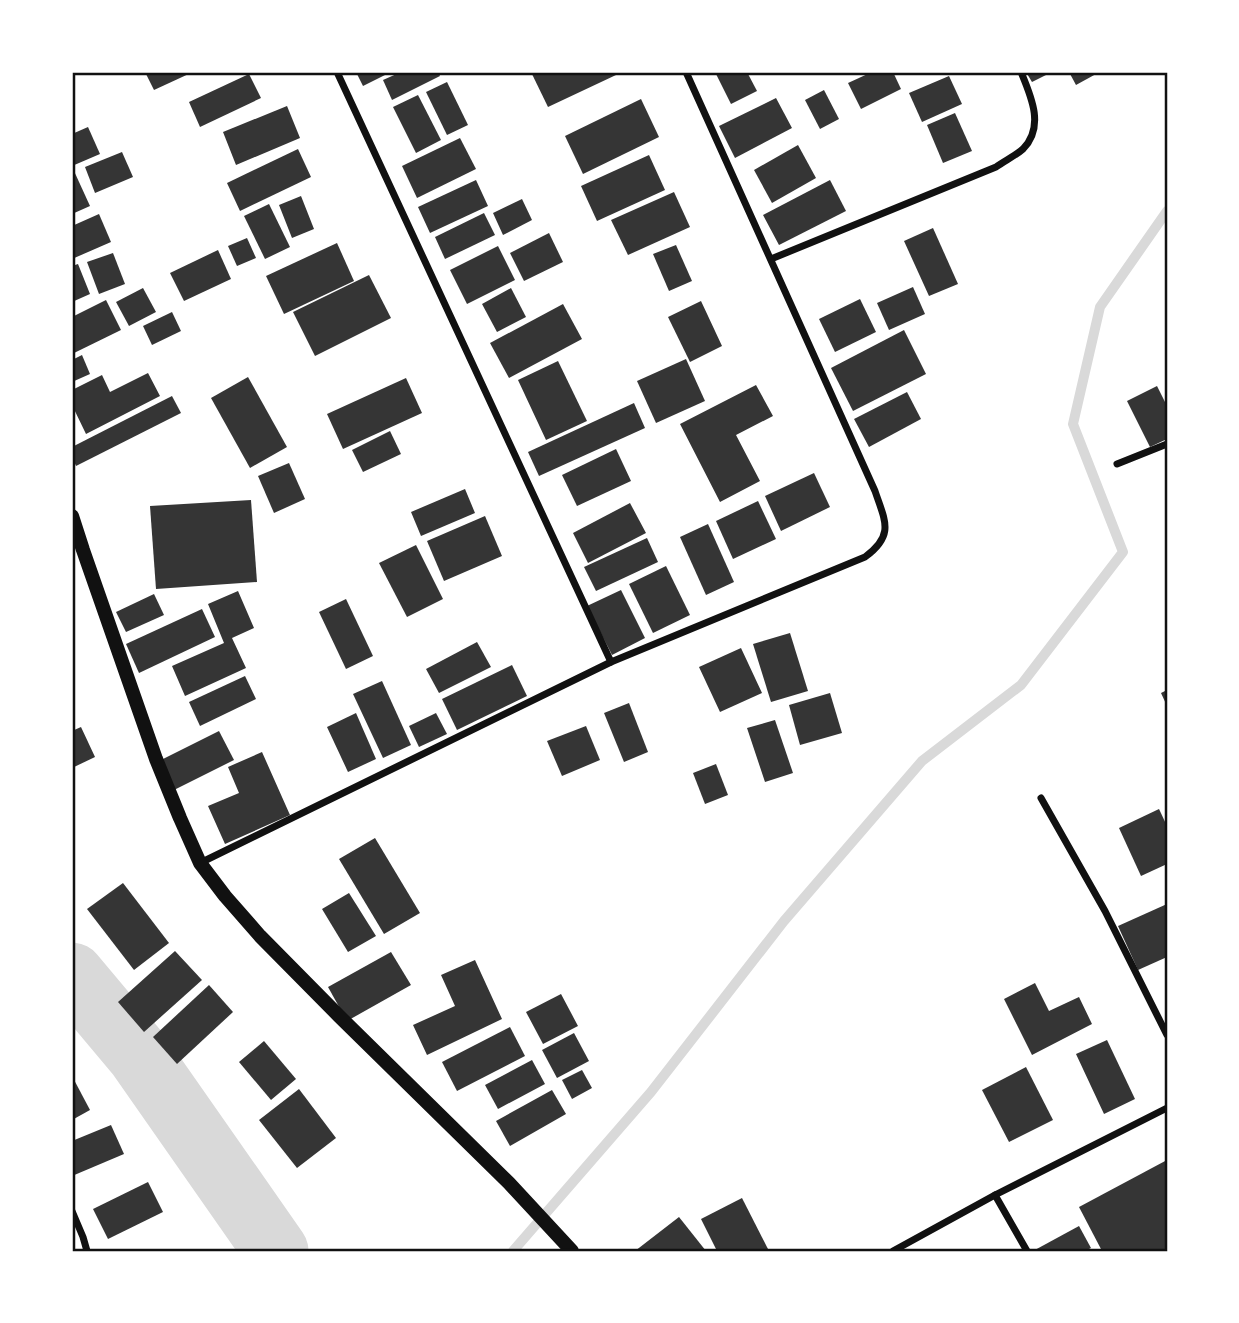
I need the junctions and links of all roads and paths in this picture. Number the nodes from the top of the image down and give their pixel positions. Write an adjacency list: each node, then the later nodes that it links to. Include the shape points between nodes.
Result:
1 (337, 72): 8 (street)
2 (686, 72): 4 (street)
3 (1021, 72): 4 (street, via 1036,121 1024,148 996,167)
4 (771, 259): 8 (street, via 875,491 886,524 884,537 865,557)
5 (1167, 444): 6 (street)
6 (1117, 464)
7 (72, 516): 10 (main road, via 156,759)
8 (611, 662): 10 (street)
9 (1041, 798): 11 (street)
10 (200, 863): 16 (main road, via 269,945)
11 (1167, 1035)
12 (1167, 1108): 13 (street)
13 (995, 1195): 17 (street); 18 (street)
14 (72, 1211): 15 (street)
15 (87, 1251)
16 (572, 1251)
17 (893, 1251)
18 (1027, 1251)

